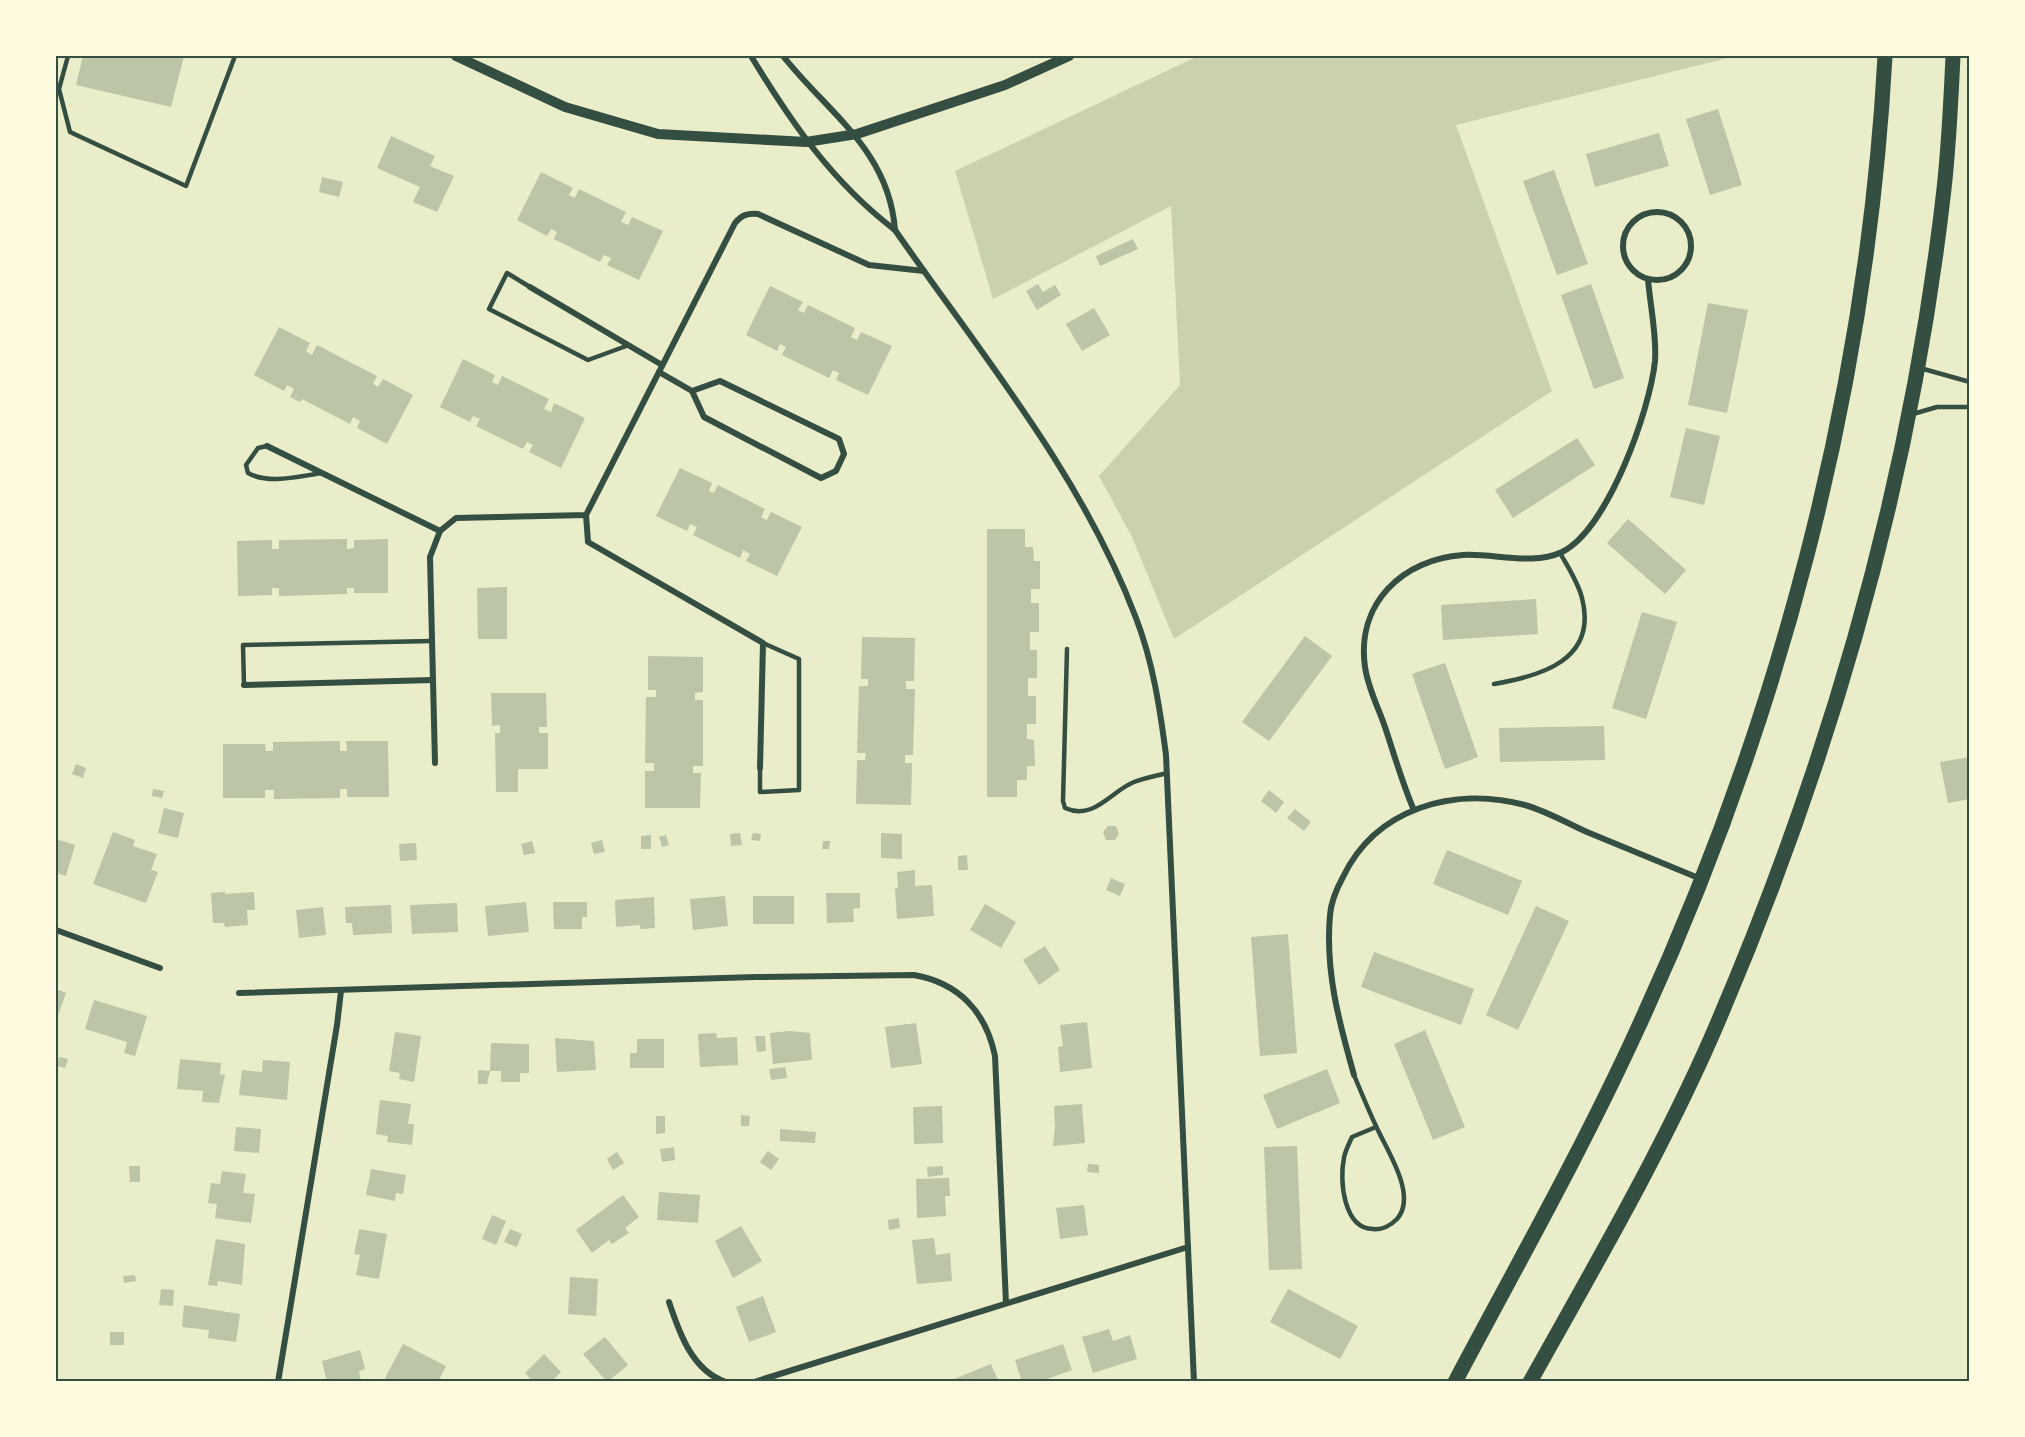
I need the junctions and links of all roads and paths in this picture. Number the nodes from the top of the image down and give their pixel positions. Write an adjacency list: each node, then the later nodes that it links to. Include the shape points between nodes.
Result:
1 (68, 56): 2 (lane, via 59,90 70,132 186,186)
2 (235, 56)
3 (456, 56): 10 (street, via 565,107 658,134)
4 (751, 56): 10 (street)
5 (783, 56): 9 (street)
6 (1068, 56): 9 (street, via 1005,85)
7 (1885, 56): 38 (main road, via 1864,264 1812,534 1756,728)
8 (1953, 56): 17 (main road, via 1944,187)
9 (856, 134): 10 (street); 11 (street, via 878,169 894,207)
10 (806, 142): 11 (street, via 872,212)
11 (895, 230): 12 (street)
12 (924, 271): 16 (street, via 869,265 758,214 748,213 735,223); 36 (street, via 1046,445 1105,548 1145,645 1160,712)
13 (1648, 279): 13 (street, via 1670,278 1686,264 1690,254 1688,232 1673,216 1651,213 1631,224 1626,233 1624,256 1629,266); 27 (street, via 1655,360 1644,406 1611,497 1576,543)
14 (530, 287): 15 (street); 15 (lane, via 507,273 489,309 588,360)
15 (629, 345): 16 (street)
16 (662, 364): 18 (street)
17 (1917, 367): 19 (lane); 22 (main road)
18 (659, 372): 20 (street); 25 (street)
19 (1970, 382)
20 (692, 391): 20 (street, via 704,417 821,478 836,471 844,454 839,439 720,381)
21 (1970, 407): 22 (lane, via 1937,407)
22 (1908, 415): 53 (main road, via 1838,699 1750,943 1669,1125)
23 (267, 446): 24 (street); 24 (lane, via 258,448 246,465 248,473 256,478)
24 (322, 473): 26 (street)
25 (586, 514): 26 (street, via 456,518); 29 (street, via 588,542)
26 (440, 531): 28 (street, via 430,557)
27 (1560, 553): 32 (lane, via 1582,599 1581,640 1555,667 1533,677); 37 (street, via 1537,558 1440,558 1404,573 1385,592 1367,629 1365,666)
28 (432, 640): 31 (street); 33 (lane, via 243,645)
29 (763, 643): 35 (street); 35 (lane, via 799,659 799,790 760,792)
30 (1067, 650): 36 (lane, via 1065,808 1098,807 1128,785)
31 (433, 680): 33 (street); 34 (street)
32 (1494, 684)
33 (244, 685)
34 (435, 763)
35 (760, 768)
36 (1167, 773): 45 (street)
37 (1413, 808): 38 (street, via 1473,799 1526,806); 43 (street, via 1362,845 1342,879 1330,912 1328,957 1332,989)
38 (1701, 879): 52 (main road, via 1637,1030 1598,1110)
39 (56, 930): 40 (street)
40 (160, 968)
41 (341, 991): 42 (street); 47 (street, via 903,975 930,978 948,986 964,996 980,1014 991,1035 995,1056); 48 (street)
42 (240, 993)
43 (1354, 1075): 44 (lane)
44 (1376, 1127): 44 (lane, via 1395,1161 1404,1205 1392,1225 1380,1230 1356,1224 1344,1202 1343,1159 1352,1137)
45 (1188, 1247): 47 (street); 51 (street)
46 (669, 1302): 49 (street, via 691,1354 701,1366)
47 (1006, 1303): 50 (street)
48 (278, 1382)
49 (726, 1382)
50 (754, 1382)
51 (1194, 1382)
52 (1455, 1382)
53 (1530, 1382)

